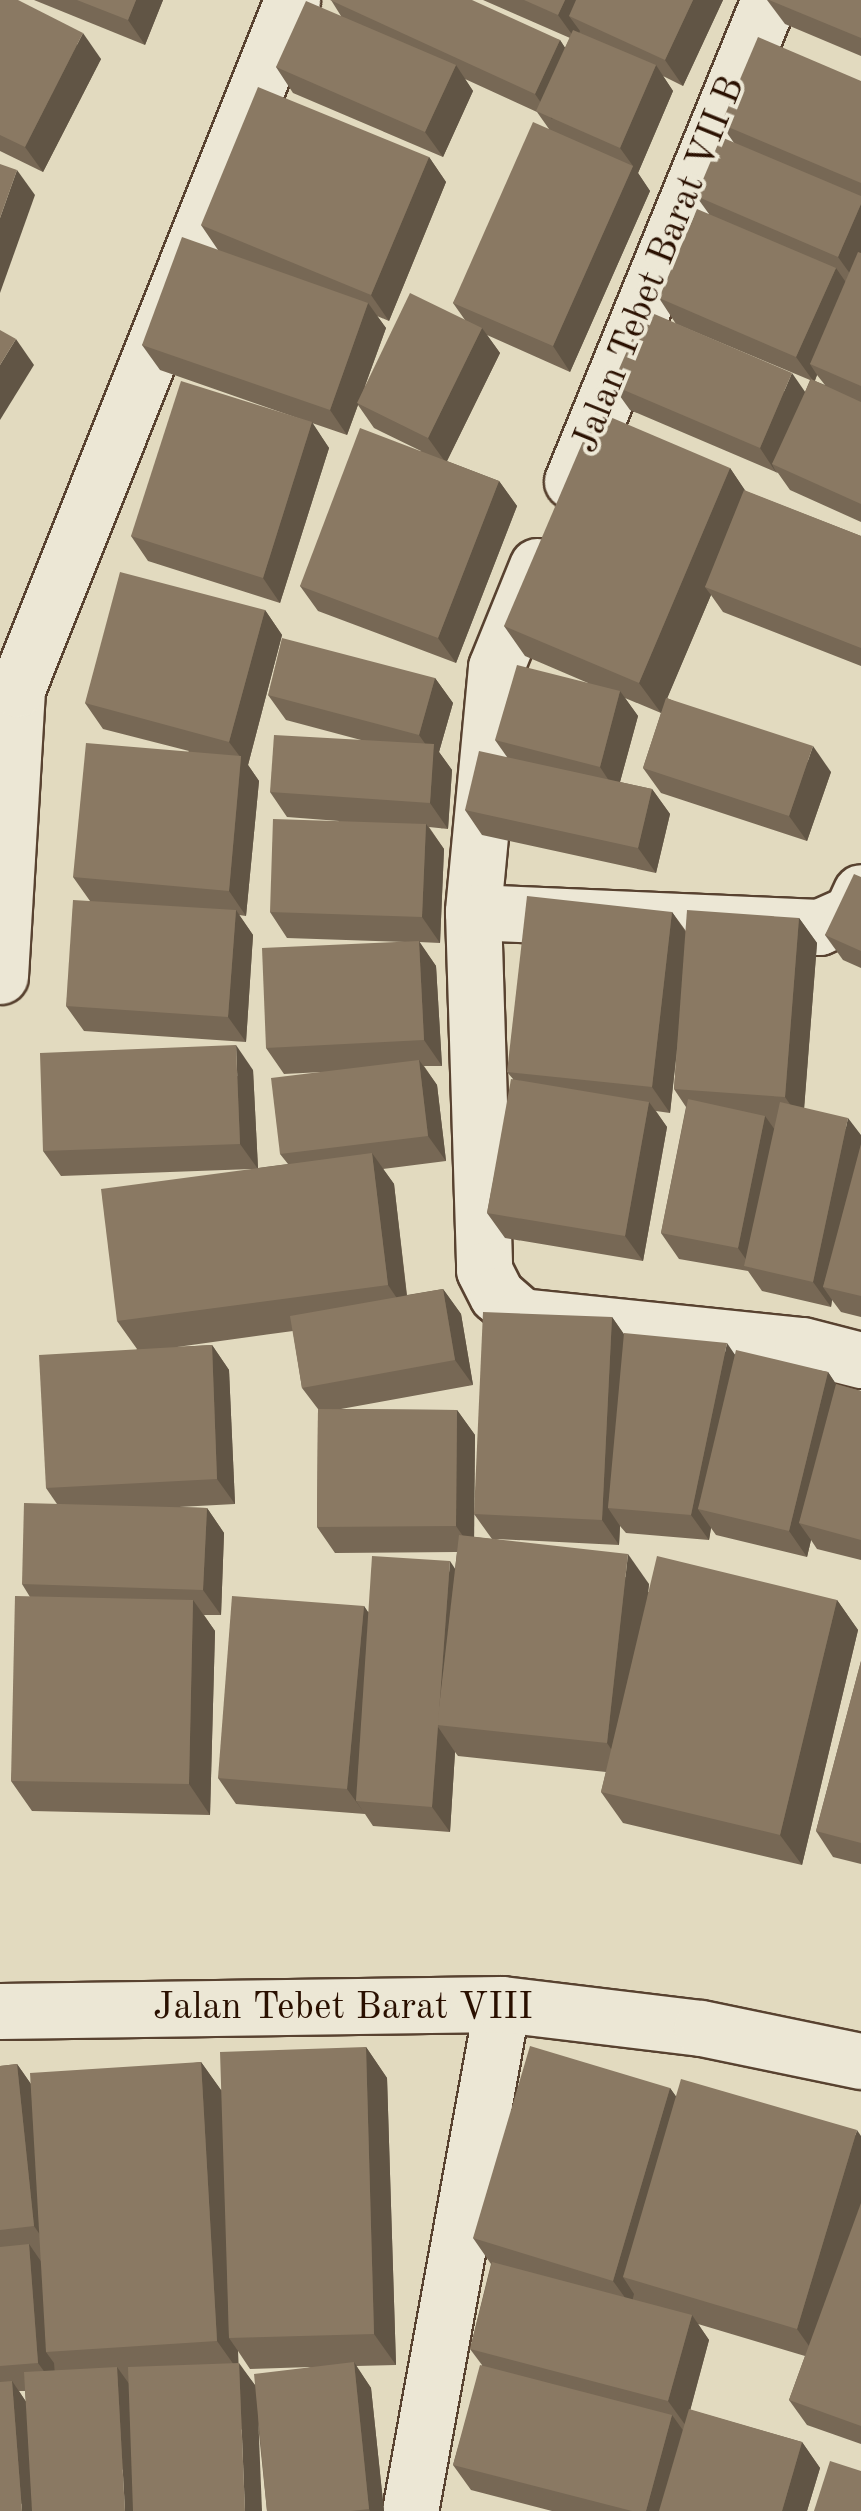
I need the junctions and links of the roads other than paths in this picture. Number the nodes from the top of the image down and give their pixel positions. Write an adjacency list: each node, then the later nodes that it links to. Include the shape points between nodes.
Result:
1 (292, 0): 3 (street)
2 (769, 0): 5 (street, Jalan Tebet Barat VII B, via 496,666)
3 (8, 686): 6 (street)
4 (861, 892): 5 (street, via 851,913 819,927)
5 (473, 912): 7 (street, Jalan Tebet Barat VII B, via 484,1270 497,1295 521,1316 802,1345)
6 (0, 976)
7 (861, 1360)
8 (502, 2004): 9 (street, Jalan Tebet Barat VIII); 10 (street, Jalan Tebet Barat VIII, via 701,2028); 11 (street)
9 (0, 2011)
10 (861, 2061)
11 (410, 2511)

